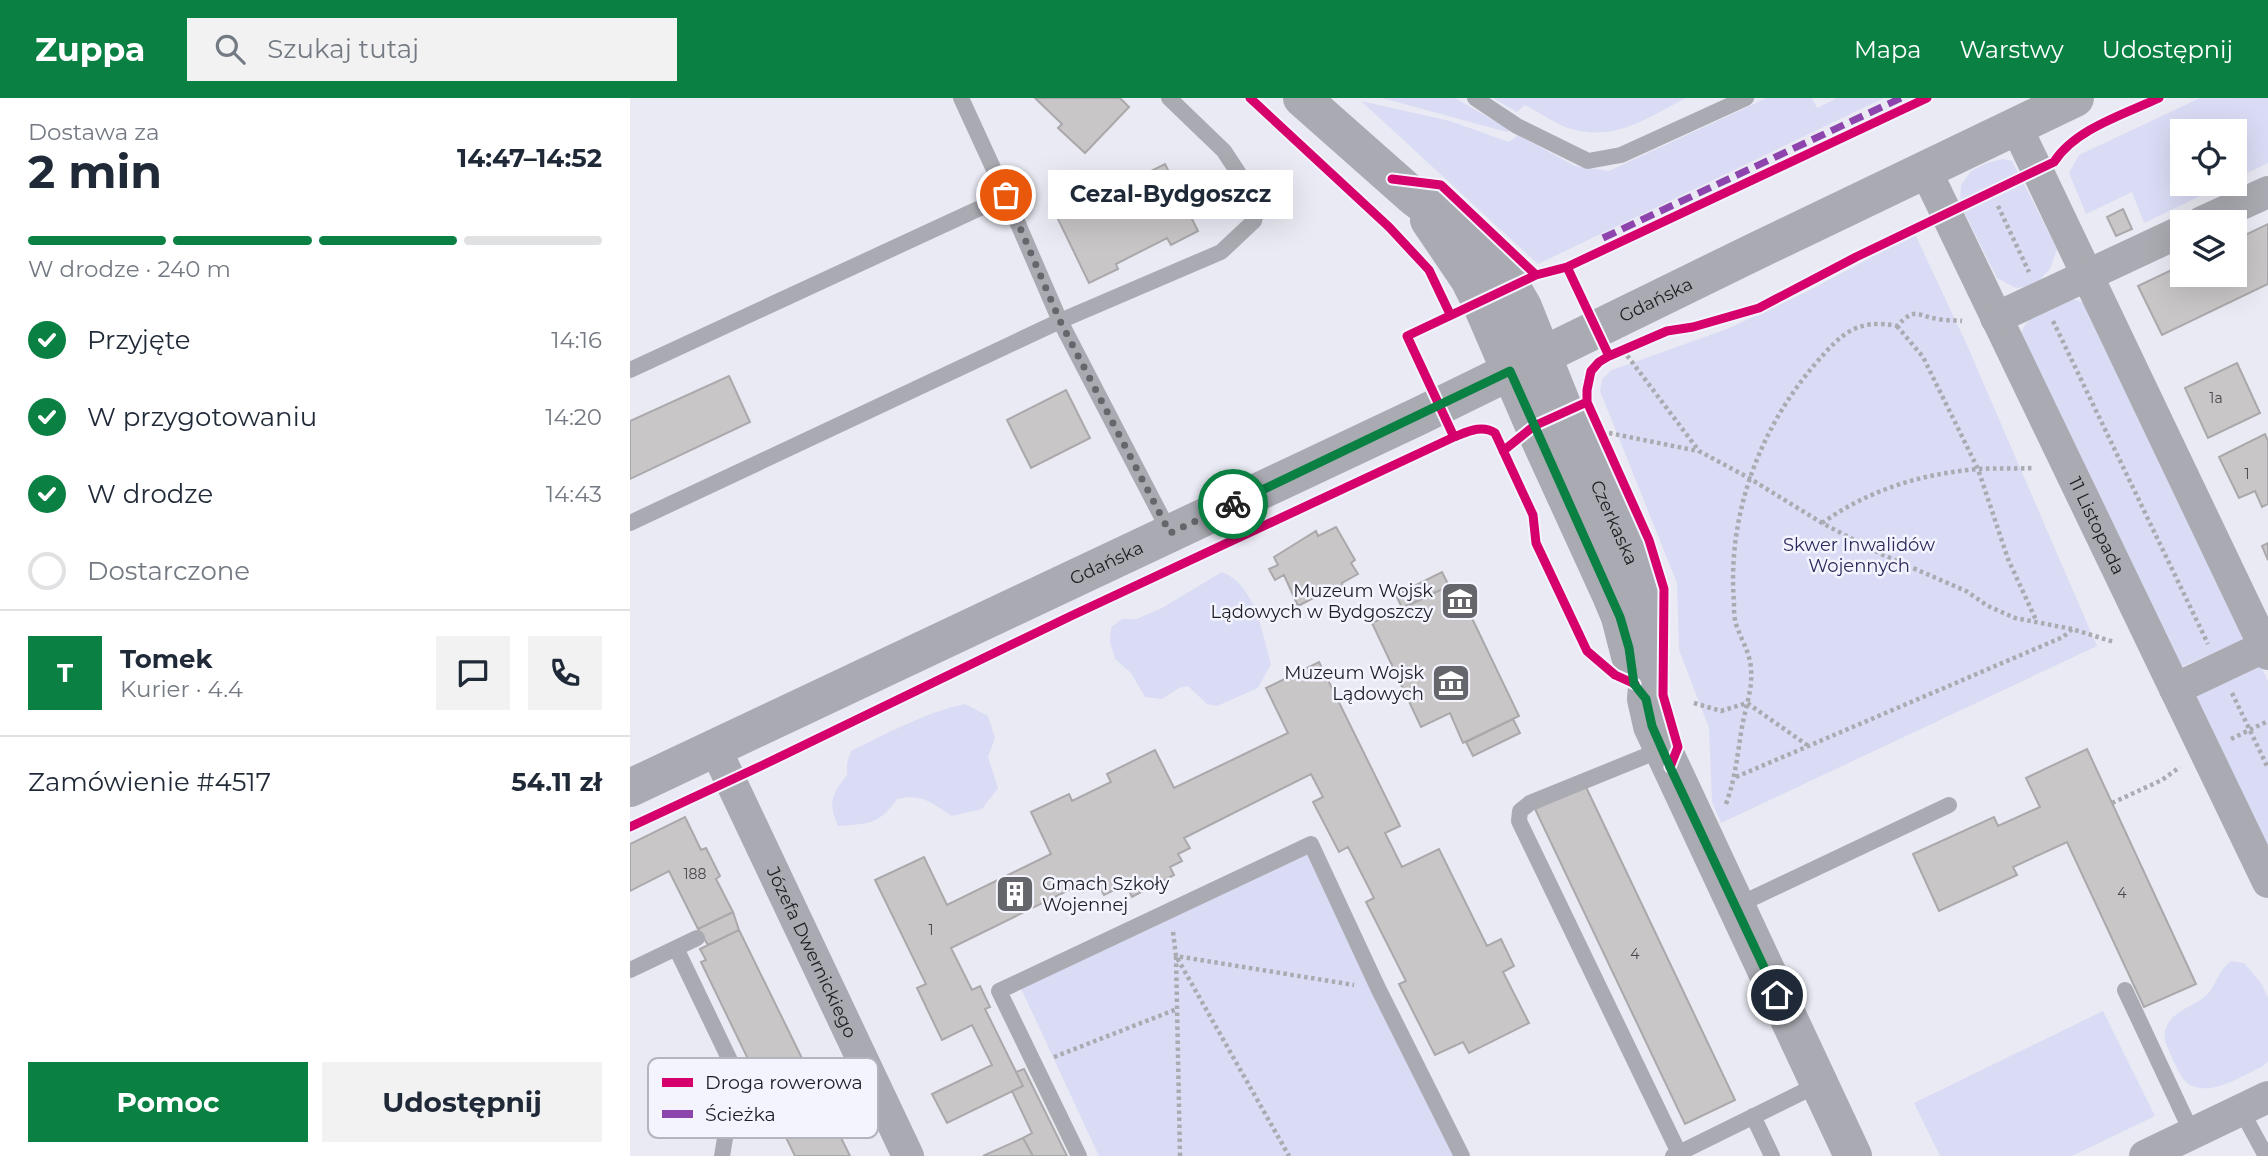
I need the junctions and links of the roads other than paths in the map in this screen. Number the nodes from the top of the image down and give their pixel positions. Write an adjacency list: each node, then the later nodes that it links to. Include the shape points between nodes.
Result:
1 (961, 98): 10 (lane)
2 (1169, 98): 15 (lane, via 1224,152 1258,203 1254,221 1221,252)
3 (1302, 98): 16 (main road, Czerkaska, via 1415,198)
4 (1475, 98): 5 (lane, via 1517,126 1593,161 1621,155)
5 (1746, 98)
6 (2075, 98): 7 (main road, Gdańska)
7 (2016, 126): 8 (main road, Gdańska); 13 (street)
8 (1925, 169): 14 (street, 11 Listopada); 16 (main road, Gdańska, via 1610,339)
9 (2268, 192): 11 (street)
10 (1006, 195): 15 (lane); 17 (lane)
11 (2228, 210)
12 (2170, 237): 13 (street)
13 (2087, 275): 14 (street); 20 (street)
14 (1996, 318): 21 (street, 11 Listopada)
15 (1060, 321): 18 (lane); 19 (lane)
16 (1527, 362): 19 (main road, Gdańska); 23 (main road, Czerkaska, via 1620,617 1634,684 1646,699)
17 (630, 370)
18 (630, 523)
19 (1170, 533): 22 (main road, Gdańska)
20 (2267, 648): 21 (street)
21 (2175, 689): 26 (street, 11 Listopada)
22 (715, 748): 24 (main road, Gdańska); 33 (street, Józefa Dwernickiego)
23 (1663, 749): 27 (main road, Czerkaska); 40 (lane, via 1530,803 1520,811 1518,821)
24 (630, 788)
25 (1949, 805): 27 (lane)
26 (2268, 882)
27 (1735, 906): 34 (main road, Czerkaska)
28 (697, 938): 29 (lane)
29 (676, 948): 30 (lane); 32 (lane)
30 (630, 970)
31 (2125, 990): 38 (lane)
32 (729, 1058)
33 (862, 1058)
34 (1819, 1084): 37 (lane); 46 (main road, Czerkaska)
35 (878, 1093): 42 (street, Józefa Dwernickiego)
36 (2255, 1103): 38 (street); 48 (lane)
37 (1753, 1116): 40 (lane); 45 (lane)
38 (2192, 1133): 47 (street)
39 (725, 1138): 41 (lane)
40 (1676, 1154)
41 (722, 1156)
42 (908, 1156)
43 (1079, 1156): 44 (lane, via 999,990 1311,844)
44 (1462, 1156)
45 (1772, 1156)
46 (1853, 1156)
47 (2145, 1156)
48 (2266, 1156)

